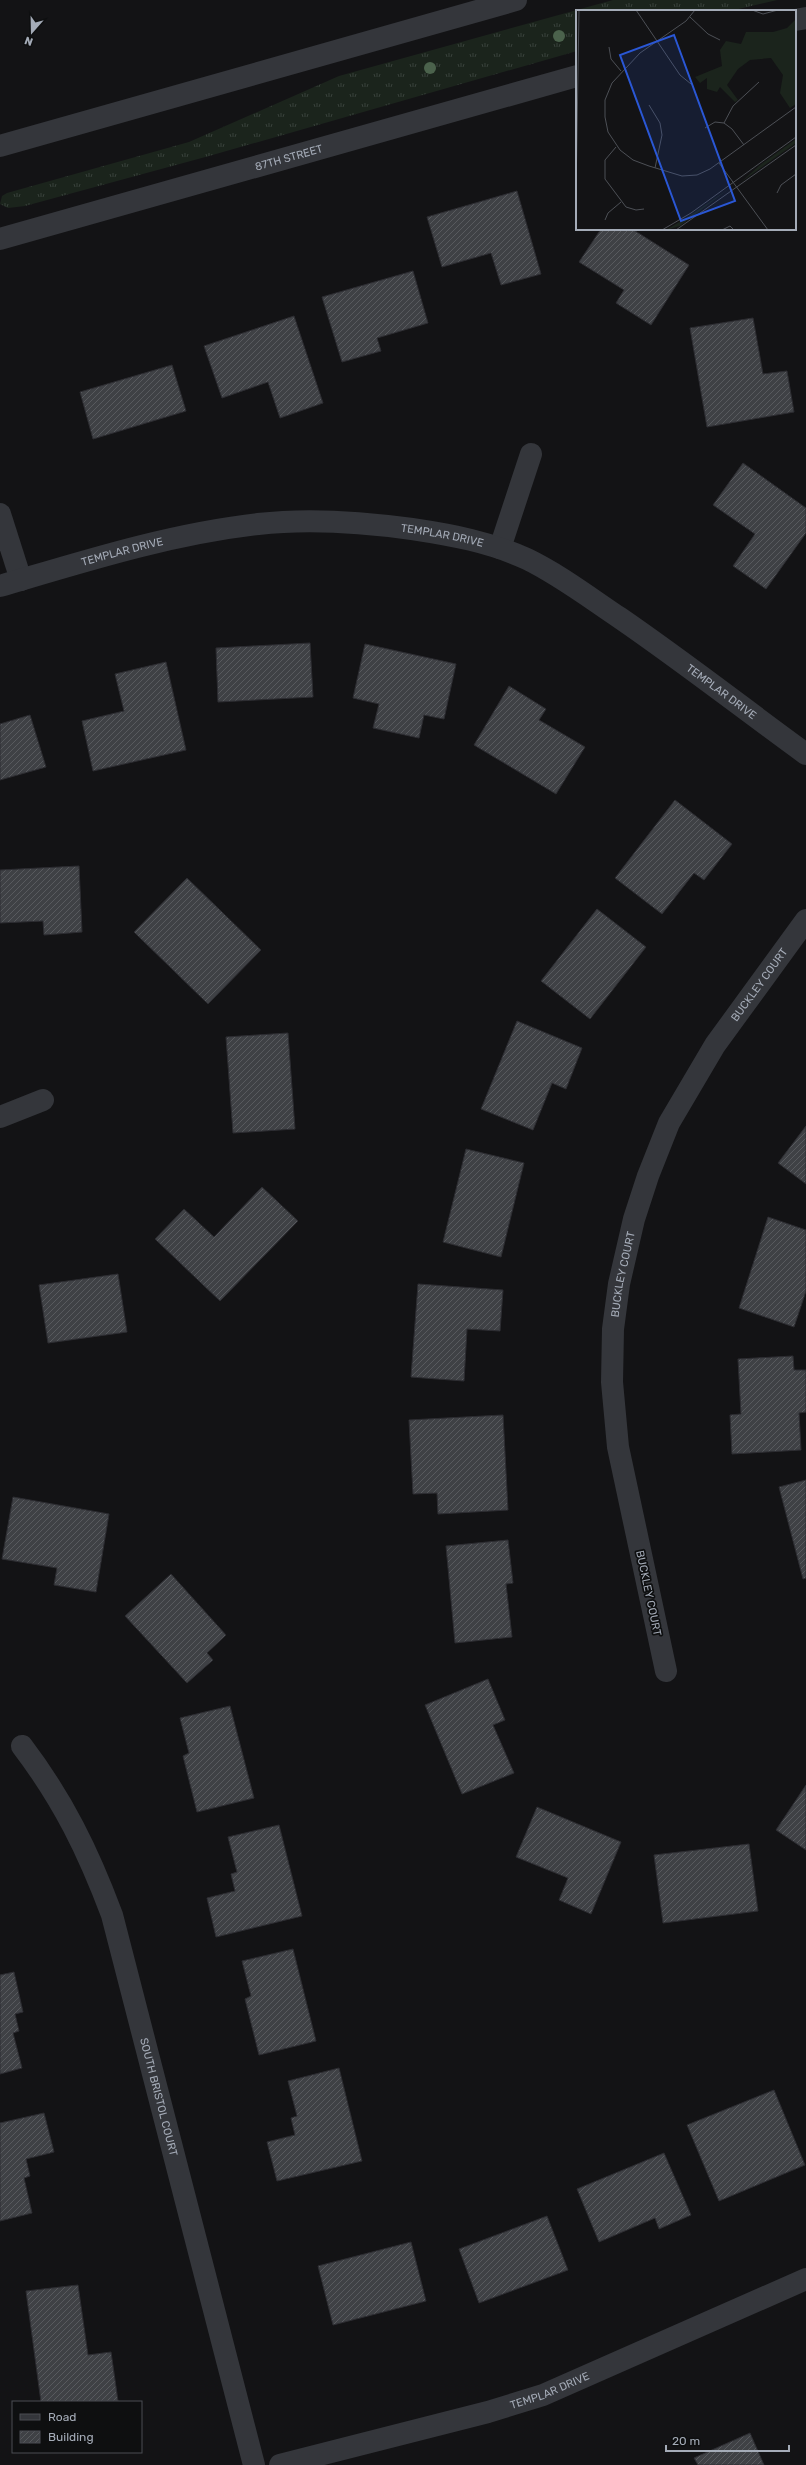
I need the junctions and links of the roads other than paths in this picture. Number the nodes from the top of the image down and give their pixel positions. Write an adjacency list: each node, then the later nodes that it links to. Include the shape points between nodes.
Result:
1 (516, 0): 5 (street)
2 (806, 18): 3 (street)
3 (796, 20)
4 (576, 76): 6 (street, 87TH STREET)
5 (0, 146)
6 (0, 239)
7 (531, 454): 9 (street)
8 (0, 514): 10 (street)
9 (500, 548): 10 (street, TEMPLAR DRIVE, via 456,535 370,523 315,521 259,524 168,538); 12 (street, TEMPLAR DRIVE, via 529,560 567,582 658,644)
10 (21, 580): 11 (street, TEMPLAR DRIVE)
11 (0, 586)
12 (806, 754)
13 (806, 920): 16 (street, BUCKLEY COURT, via 714,1045 669,1123 639,1205 619,1284 613,1329 612,1382 618,1447)
14 (43, 1100): 15 (street)
15 (0, 1117)
16 (666, 1671)
17 (22, 1746): 19 (street, SOUTH BRISTOL COURT, via 69,1816 95,1869 112,1915)
18 (806, 2279): 20 (street, TEMPLAR DRIVE, via 543,2395 488,2412)
19 (254, 2465)
20 (280, 2465)

